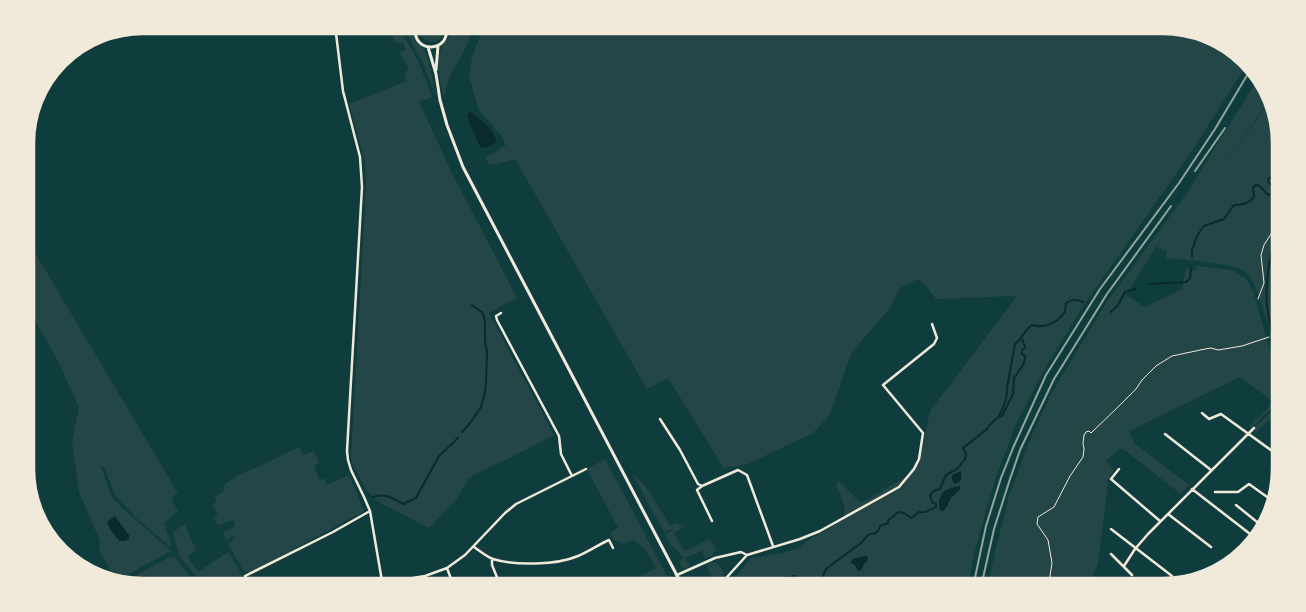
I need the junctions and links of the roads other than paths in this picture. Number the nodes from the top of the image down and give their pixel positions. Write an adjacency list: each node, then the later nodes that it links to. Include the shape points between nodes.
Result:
1 (336, 34): 24 (street, via 343,91 360,157 362,187 347,451 351,470)
2 (415, 34): 5 (main road)
3 (447, 34): 4 (main road)
4 (438, 46): 5 (main road); 6 (main road)
5 (428, 47): 6 (main road)
6 (436, 74): 41 (main road, via 447,125 463,167)
7 (501, 313): 18 (street, via 496,316 497,320 559,436 561,454)
8 (932, 324): 31 (street, via 937,338 934,344 883,385 922,433 919,459 914,469 899,487 829,526)
9 (1202, 413): 12 (street, via 1209,419 1221,414)
10 (660, 419): 19 (street)
11 (1254, 428): 12 (street)
12 (1248, 433): 14 (street); 17 (street)
13 (1165, 434): 17 (street)
14 (1272, 451)
15 (586, 469): 18 (street)
16 (1119, 469): 27 (street, via 1111,479)
17 (1211, 470): 20 (street)
18 (572, 476): 32 (street, via 516,504)
19 (702, 486): 26 (street, via 697,490); 31 (street, via 738,470 747,474)
20 (1192, 489): 25 (street); 30 (street)
21 (1216, 492): 22 (street, via 1238,492 1249,484)
22 (1268, 498)
23 (1236, 505): 28 (street)
24 (370, 511): 44 (street); 45 (street)
25 (1168, 514): 27 (street); 35 (street)
26 (712, 521)
27 (1160, 521): 34 (street)
28 (1258, 523)
29 (1111, 529): 34 (street)
30 (1251, 535)
31 (773, 546): 37 (street)
32 (474, 547): 38 (street); 40 (street)
33 (613, 548): 38 (street, via 608,540 578,556 558,562)
34 (1135, 548): 39 (street); 43 (street)
35 (1211, 548)
36 (1111, 554): 39 (street)
37 (747, 555): 41 (street, via 742,552 715,558); 50 (street)
38 (492, 559): 48 (street)
39 (1124, 566): 42 (street)
40 (447, 568): 46 (street); 47 (street)
41 (677, 575): 49 (main road)
42 (1132, 575)
43 (1172, 576)
44 (246, 578)
45 (381, 578)
46 (413, 578)
47 (451, 578)
48 (497, 578)
49 (678, 578)
50 (726, 578)

